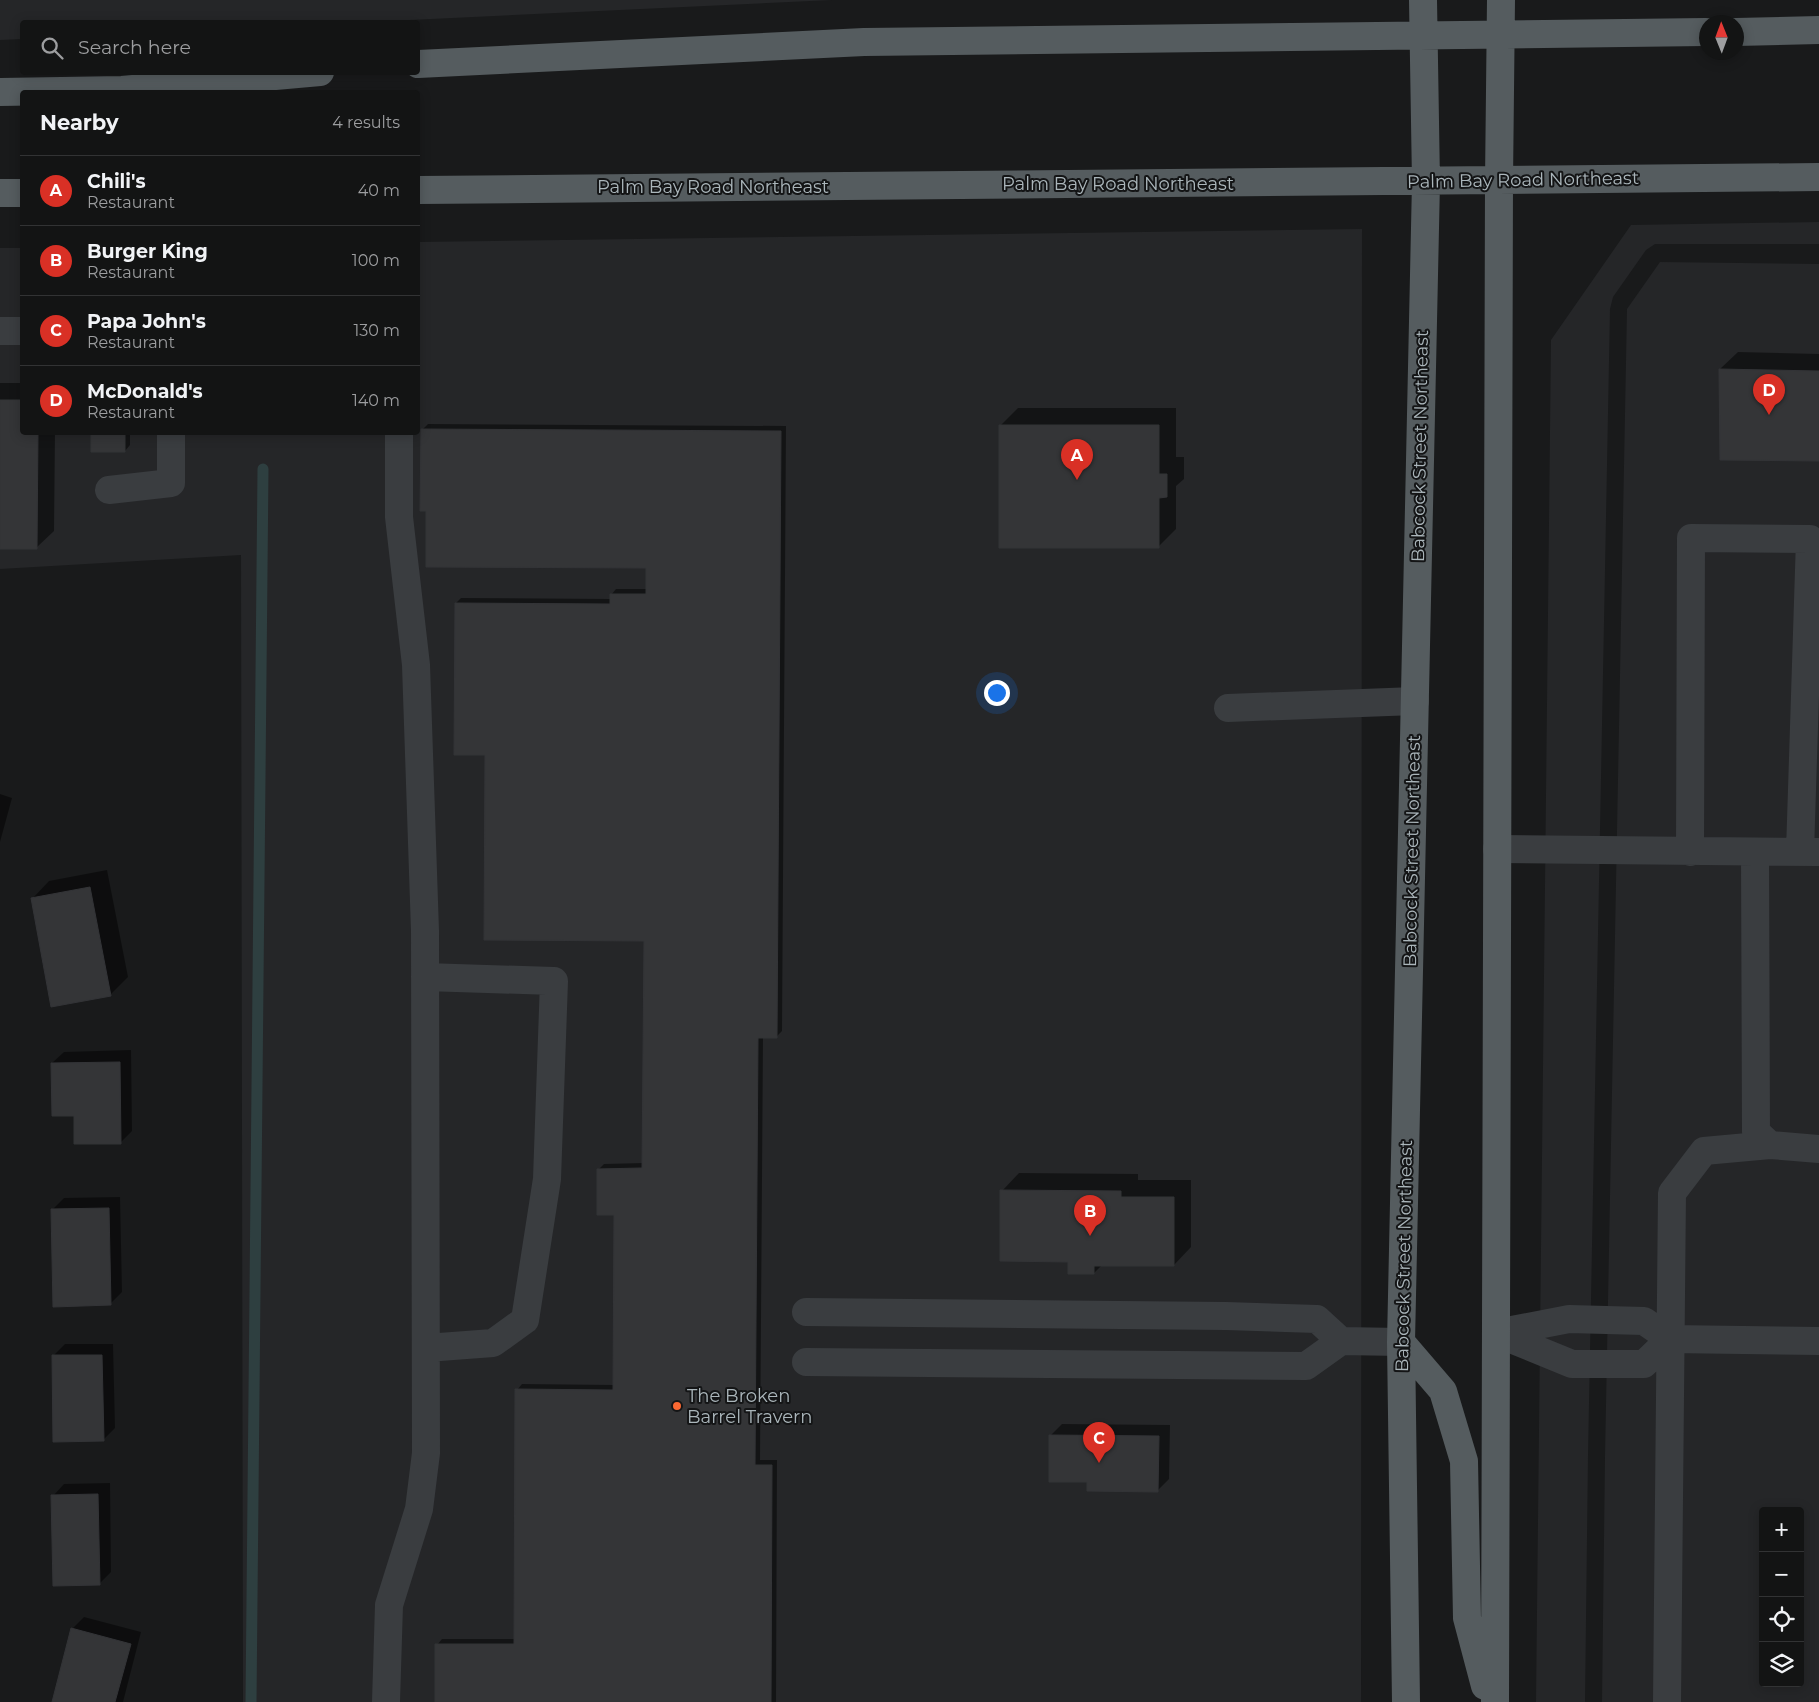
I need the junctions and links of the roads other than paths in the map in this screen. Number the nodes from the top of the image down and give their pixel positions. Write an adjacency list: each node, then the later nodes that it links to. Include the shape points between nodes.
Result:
1 (1423, 0): 6 (main road, Babcock Street Northeast)
2 (1501, 0): 7 (main road)
3 (1819, 30): 5 (main road)
4 (1699, 32): 7 (main road)
5 (1744, 32)
6 (1422, 35): 7 (main road); 8 (main road, via 864,42); 15 (main road, Babcock Street Northeast)
7 (1500, 35): 14 (main road)
8 (420, 64)
9 (287, 75): 10 (main road)
10 (122, 90)
11 (0, 92): 12 (main road)
12 (20, 92)
13 (1819, 178): 14 (main road, Palm Bay Road Northeast)
14 (1499, 181): 15 (main road, Palm Bay Road Northeast); 28 (main road)
15 (1426, 182): 16 (main road, Palm Bay Road Northeast); 25 (main road, Babcock Street Northeast)
16 (420, 190)
17 (0, 193): 18 (main road)
18 (20, 193)
19 (20, 331): 20 (lane)
20 (0, 332)
21 (171, 435): 23 (lane, via 171,483)
22 (399, 435): 32 (lane, via 399,517 416,665)
23 (109, 490)
24 (1813, 623): 27 (lane); 29 (lane, via 1810,539 1692,538)
25 (1415, 701): 26 (lane); 40 (main road, Babcock Street Northeast)
26 (1228, 708)
27 (1811, 745): 31 (lane)
28 (1497, 849): 29 (lane); 36 (main road)
29 (1690, 852): 30 (lane)
30 (1755, 852): 31 (lane); 33 (lane, via 1756,1132)
31 (1809, 852)
32 (425, 977): 41 (lane); 41 (lane, via 554,981 546,1179 524,1320 492,1343)
33 (1770, 1146): 34 (lane); 37 (lane, via 1704,1151 1672,1193)
34 (1819, 1149)
35 (806, 1312): 38 (lane, via 1317,1319)
36 (1496, 1334): 37 (lane, via 1569,1319 1644,1321); 37 (lane, via 1572,1364 1644,1364); 46 (main road)
37 (1670, 1339): 39 (lane); 47 (lane)
38 (1341, 1341): 40 (lane); 42 (lane, via 1306,1366)
39 (1819, 1341)
40 (1401, 1342): 44 (main road, Babcock Street Northeast); 45 (main road, via 1443,1391 1464,1461 1467,1618)
41 (426, 1348): 43 (lane, via 426,1453 419,1509 388,1605)
42 (806, 1362)
43 (386, 1702)
44 (1406, 1702)
45 (1490, 1702)
46 (1495, 1702)
47 (1667, 1702)

